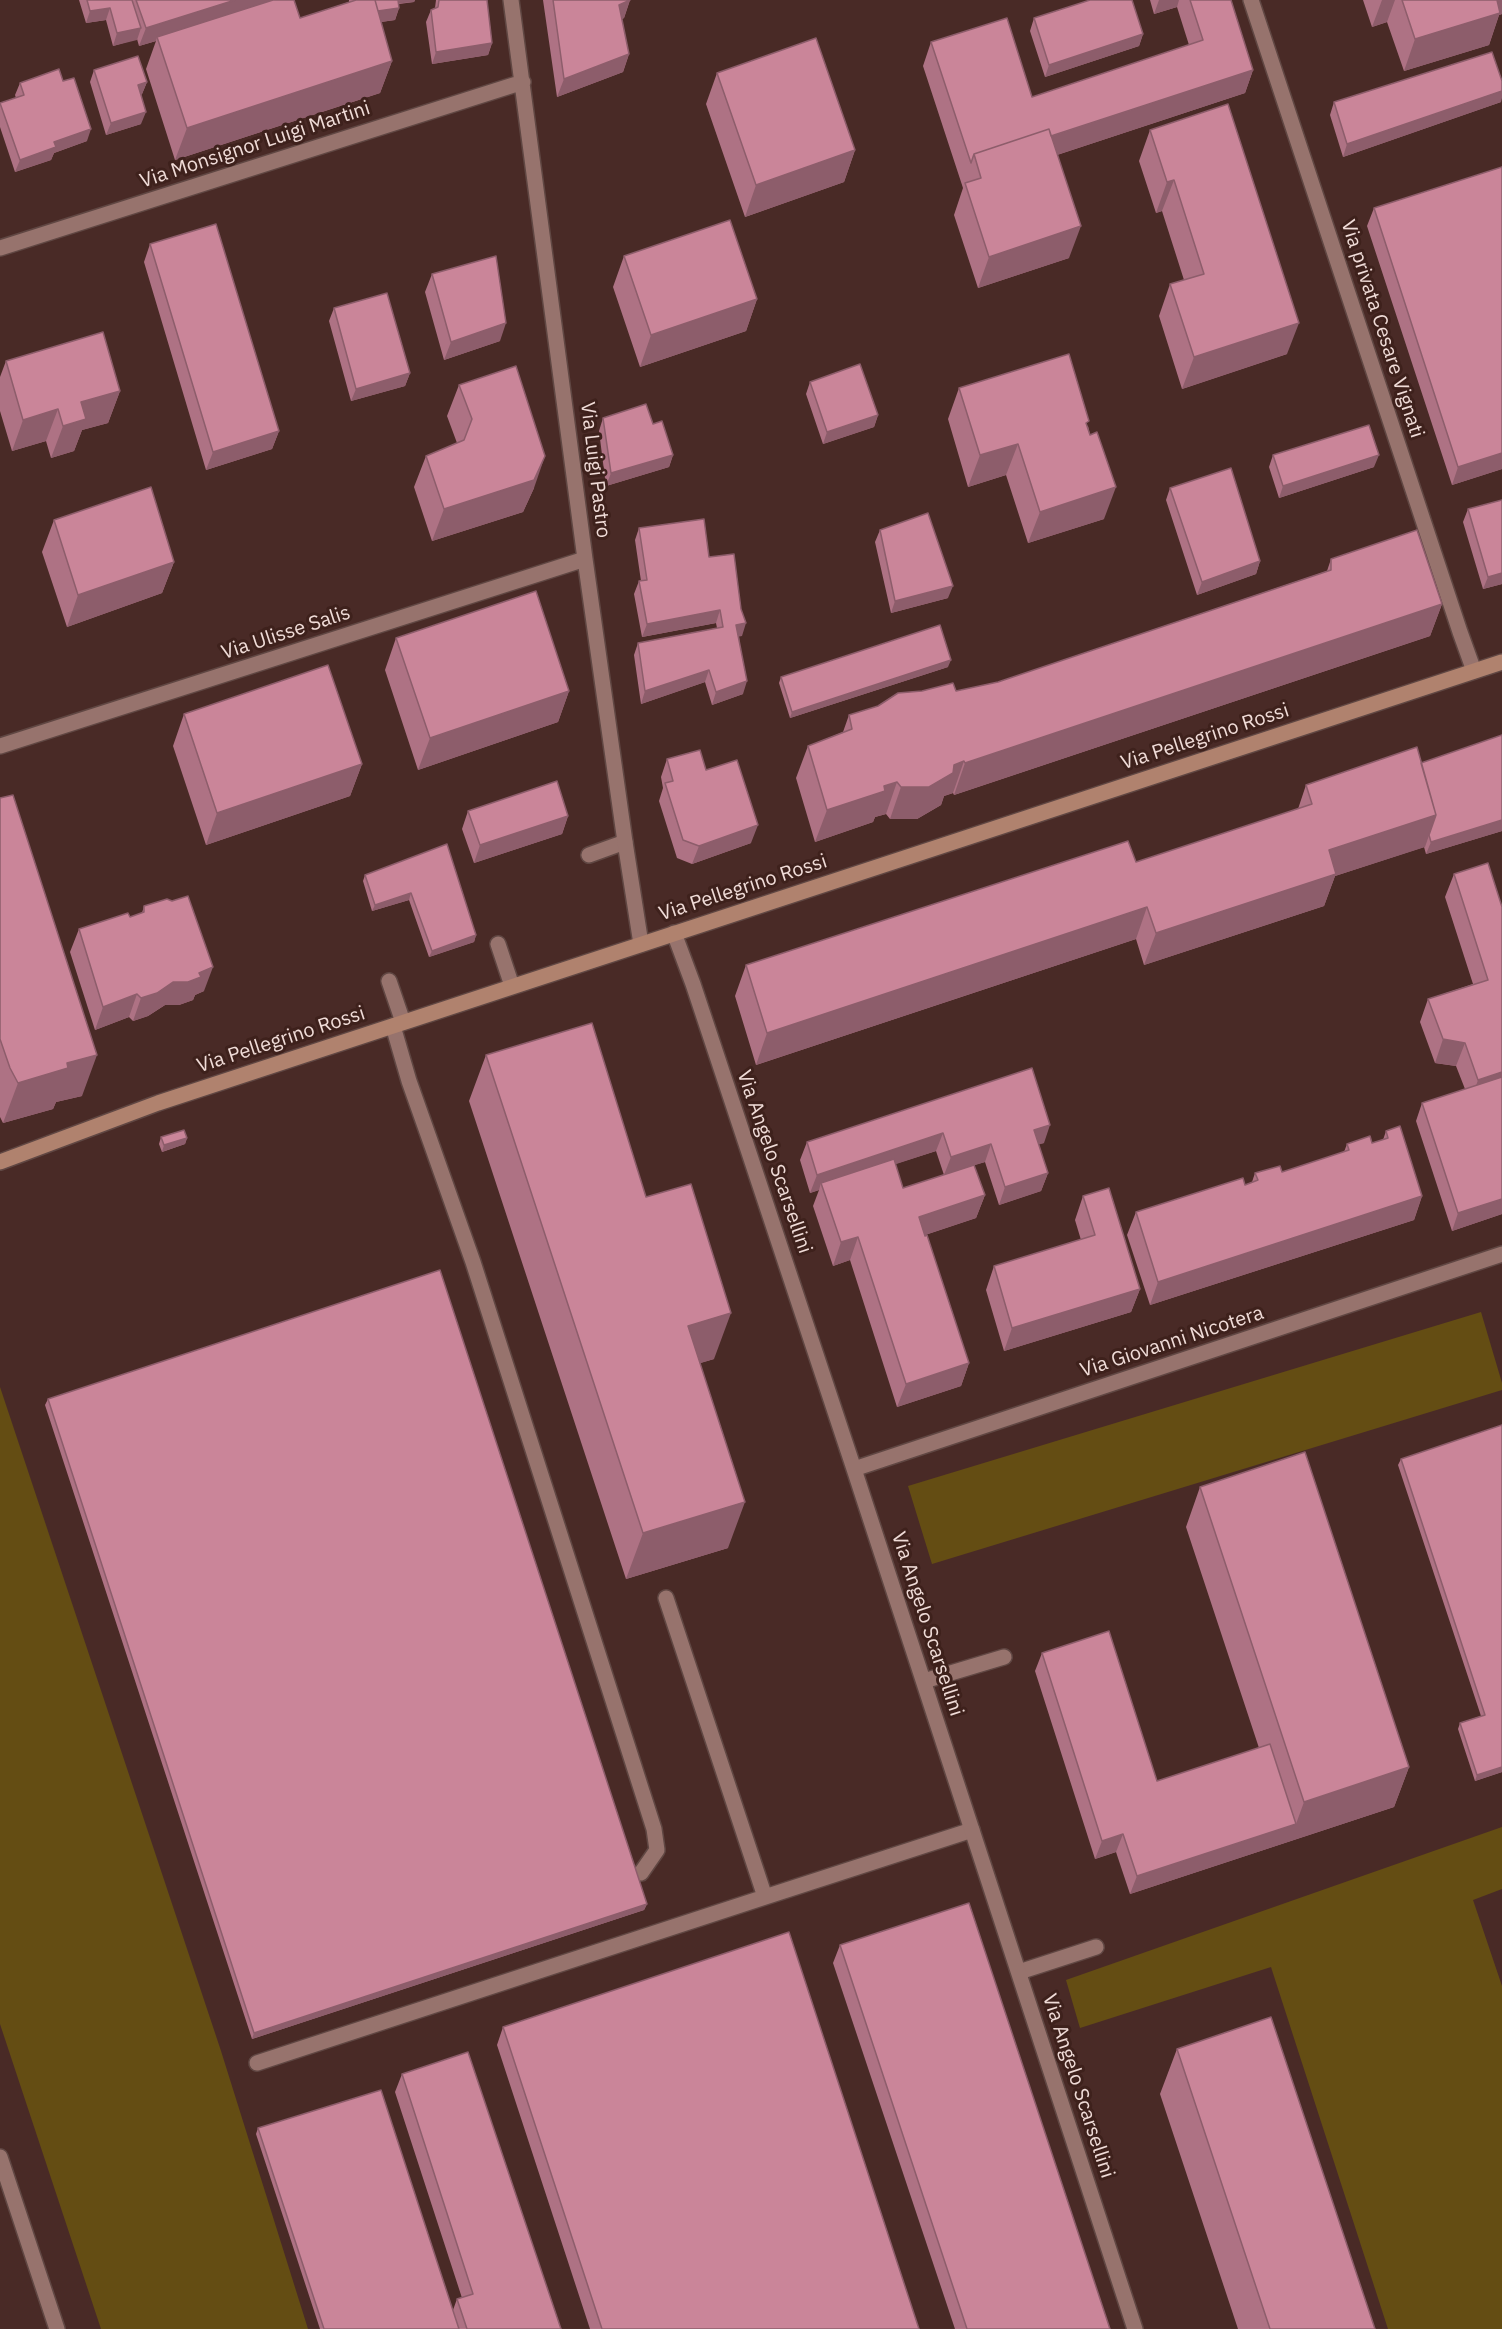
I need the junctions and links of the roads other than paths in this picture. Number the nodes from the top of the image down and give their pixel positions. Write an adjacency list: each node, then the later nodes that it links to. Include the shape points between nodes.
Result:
1 (511, 0): 3 (street, Via Luigi Pastro)
2 (1251, 0): 7 (street, Via privata Cesare Vignati)
3 (523, 82): 4 (street, Via Monsignor Luigi Martini); 5 (street, Via Luigi Pastro)
4 (0, 248)
5 (585, 560): 8 (street, Via Ulisse Salis); 9 (street, Via Luigi Pastro)
6 (1502, 662): 7 (main road, Via Pellegrino Rossi)
7 (1474, 671): 11 (main road, Via Pellegrino Rossi)
8 (0, 746)
9 (625, 842): 10 (street); 13 (street, Via Luigi Pastro)
10 (589, 855)
11 (674, 933): 13 (main road, Via Pellegrino Rossi); 19 (street, Via Angelo Scarsellini)
12 (498, 944): 15 (street)
13 (641, 944): 15 (main road, Via Pellegrino Rossi)
14 (388, 981): 16 (street)
15 (512, 986): 16 (main road, Via Pellegrino Rossi)
16 (398, 1024): 17 (main road, Via Pellegrino Rossi, via 158,1103); 24 (street, via 410,1081 473,1262 654,1829 657,1850)
17 (0, 1162)
18 (1502, 1254): 19 (street, Via Giovanni Nicotera)
19 (855, 1469): 22 (street, Via Angelo Scarsellini)
20 (666, 1598): 25 (street)
21 (1004, 1657): 22 (street)
22 (924, 1681): 23 (street, Via Angelo Scarsellini)
23 (972, 1830): 25 (street); 27 (street, Via Angelo Scarsellini)
24 (641, 1873)
25 (765, 1897): 28 (street)
26 (1096, 1947): 27 (street)
27 (1019, 1972): 31 (street, Via Angelo Scarsellini)
28 (257, 2063)
29 (0, 2157): 30 (street)
30 (57, 2329)
31 (1135, 2329)

